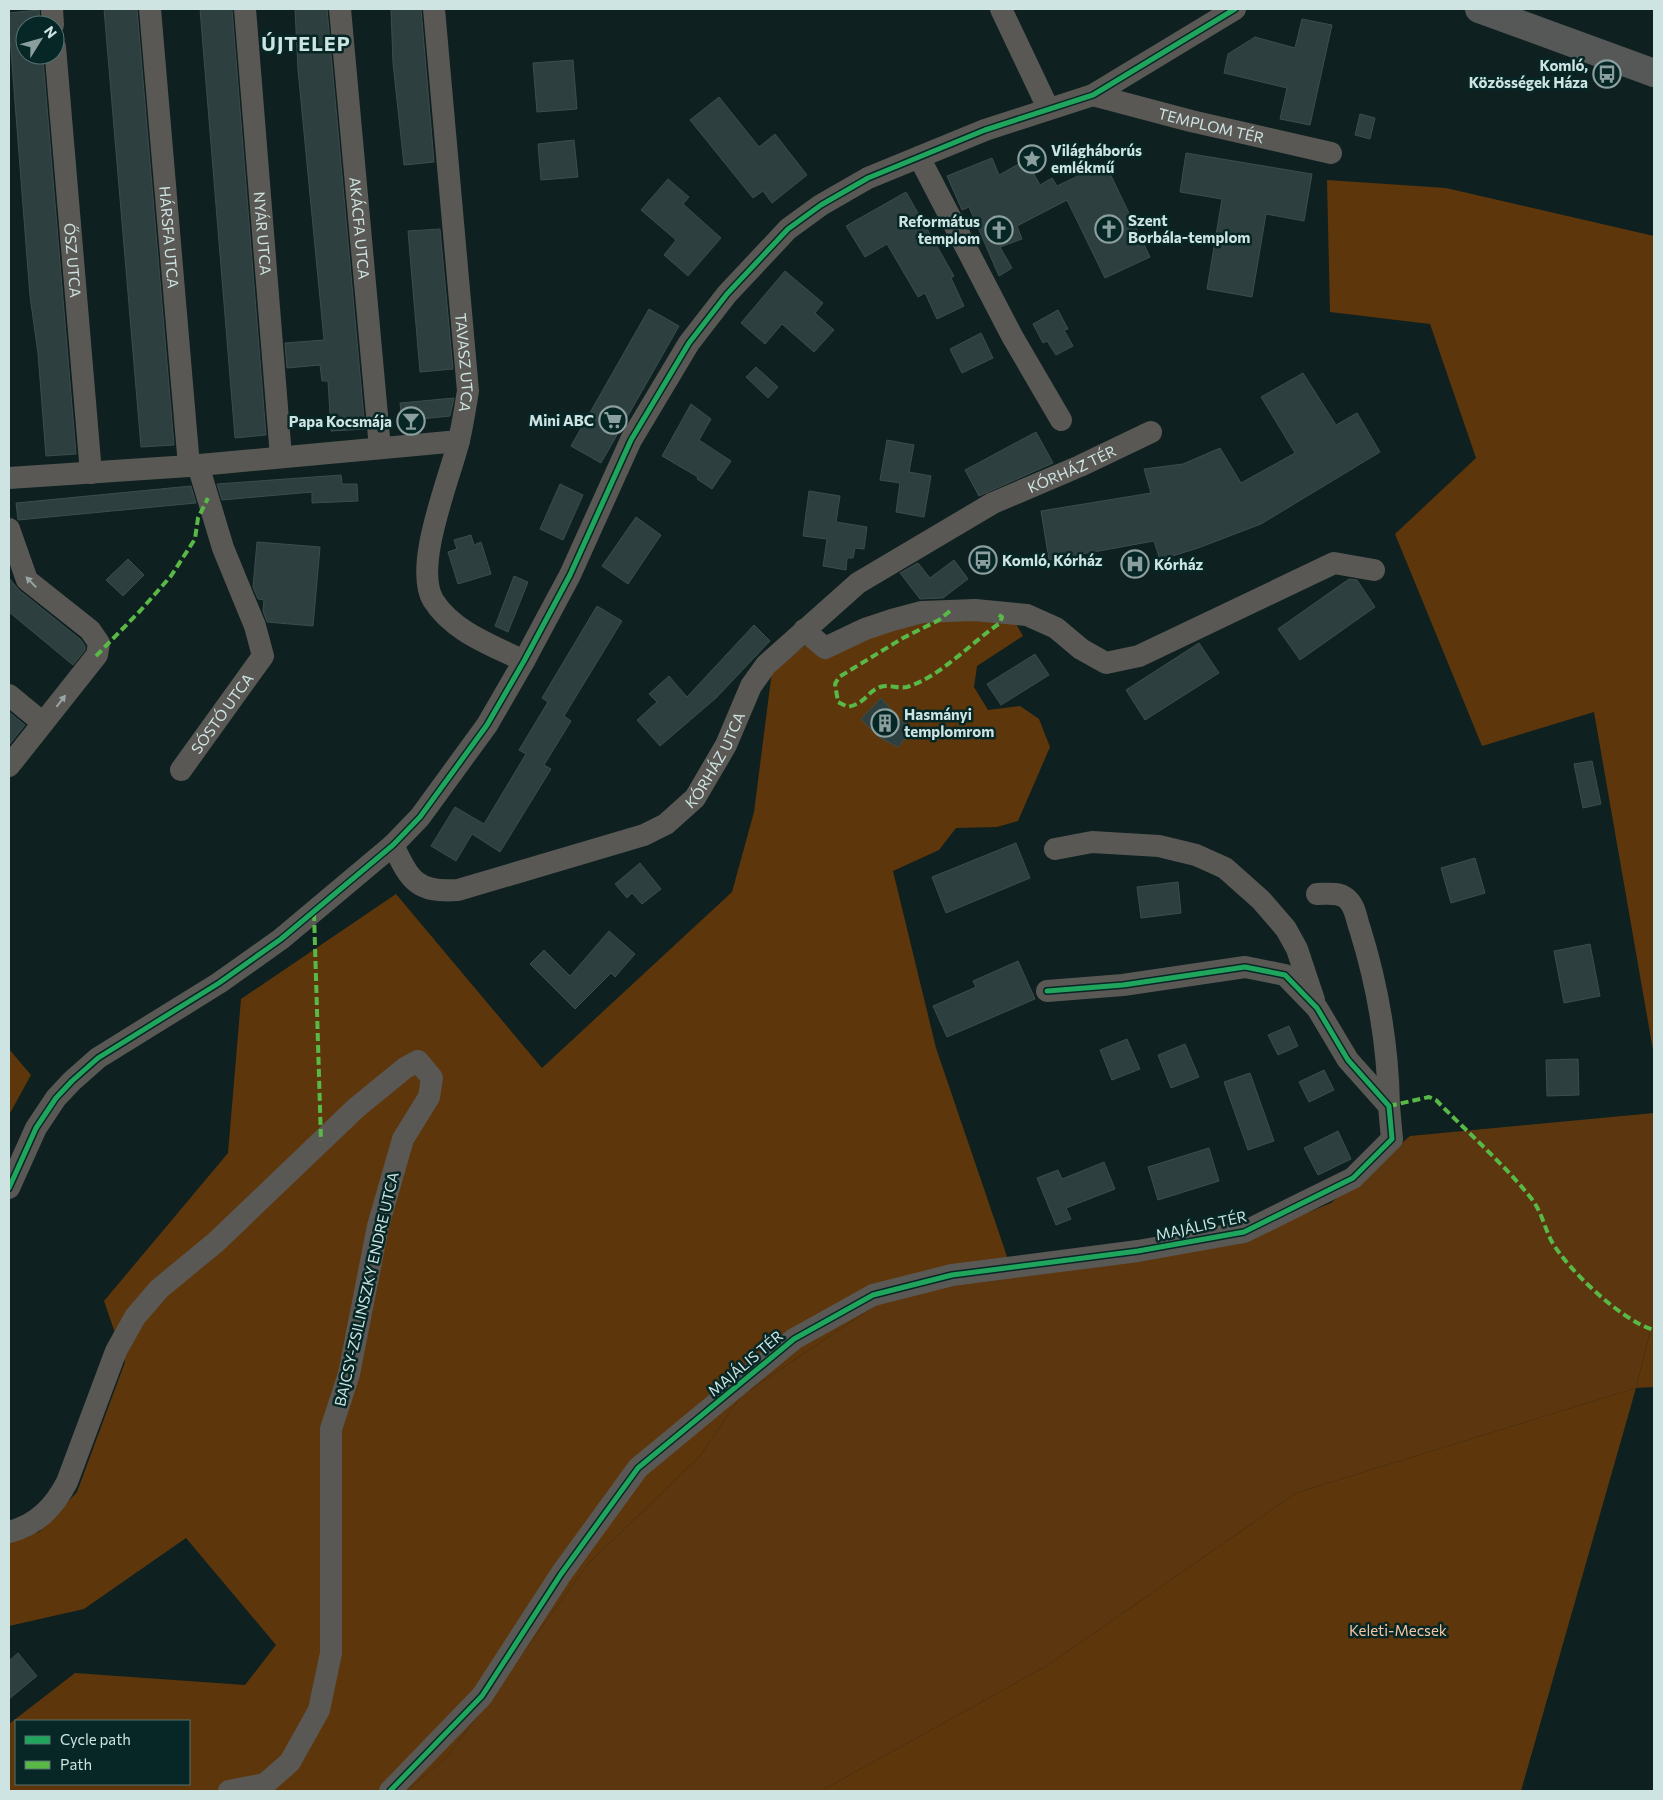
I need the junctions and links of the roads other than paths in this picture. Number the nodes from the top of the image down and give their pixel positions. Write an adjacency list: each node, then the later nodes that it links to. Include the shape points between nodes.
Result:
1 (150, 9): 19 (street, HÁRSFA UTCA)
2 (245, 9): 18 (street, NYÁR UTCA)
3 (340, 9): 17 (street, AKÁCFA UTCA)
4 (434, 9): 16 (street, TAVASZ UTCA, via 468,391)
5 (1001, 9): 11 (street)
6 (1235, 9): 10 (street)
7 (1479, 9): 9 (main road)
8 (56, 65): 20 (street, ŐSZ UTCA)
9 (1654, 73)
10 (1094, 95): 11 (street); 12 (street, TEMPLOM TÉR)
11 (1048, 108): 13 (street)
12 (1331, 153)
13 (919, 157): 14 (street, via 1012,336); 27 (street, via 868,178 788,229 704,322 631,440 570,576)
14 (1061, 420)
15 (1151, 432): 22 (street, KÓRHÁZ TÉR)
16 (459, 441): 17 (street); 27 (street, TAVASZ UTCA, via 426,567 428,584 433,599 464,632)
17 (380, 448): 18 (street)
18 (282, 457): 19 (street)
19 (194, 465): 20 (street); 26 (street, HÁRSFA UTCA, via 255,626)
20 (91, 473): 21 (street)
21 (9, 478)
22 (993, 503): 25 (street, KÓRHÁZ UTCA, via 858,583)
23 (9, 529): 29 (street, one-way to 23, via 97,655 99,643 90,630 27,580)
24 (1374, 570): 25 (street, via 1334,563 1139,656 1106,663 1081,649 1056,628 1027,615 975,610 922,612 865,629 825,648)
25 (804, 630): 32 (street, KÓRHÁZ UTCA, via 766,665 751,686 726,746 694,798 658,828 644,835 458,890 439,891 424,888 413,881)
26 (263, 656): 31 (street, SÓSTÓ UTCA)
27 (524, 661): 32 (street, via 487,725 420,817)
28 (9, 695): 29 (street)
29 (43, 723): 30 (street)
30 (9, 766)
31 (181, 770)
32 (393, 845): 38 (street, via 281,939 219,983 98,1058 72,1081 36,1128)
33 (1055, 849): 36 (street, via 1092,842 1158,846 1196,855 1225,868 1286,928 1297,949)
34 (1317, 894): 37 (street, via 1335,893 1346,898 1355,911 1374,974 1388,1061)
35 (1047, 991): 36 (street, via 1123,985 1245,968 1284,975)
36 (1317, 1008): 37 (street, via 1348,1060)
37 (1389, 1106): 41 (street, MAJÁLIS TÉR, via 1392,1139 1353,1178 1244,1232 1138,1251 952,1275 873,1295 794,1339 638,1468 560,1574 482,1696)
38 (9, 1188)
39 (9, 1532): 40 (street, BAJCSY-ZSILINSZKY ENDRE UTCA, via 41,1518 57,1501 116,1351 135,1317 159,1289 216,1242 356,1108 418,1061 432,1078 429,1097 403,1139 380,1217 349,1374 331,1429 331,1653 319,1710 290,1762 265,1784)
40 (229, 1791)
41 (390, 1791)

